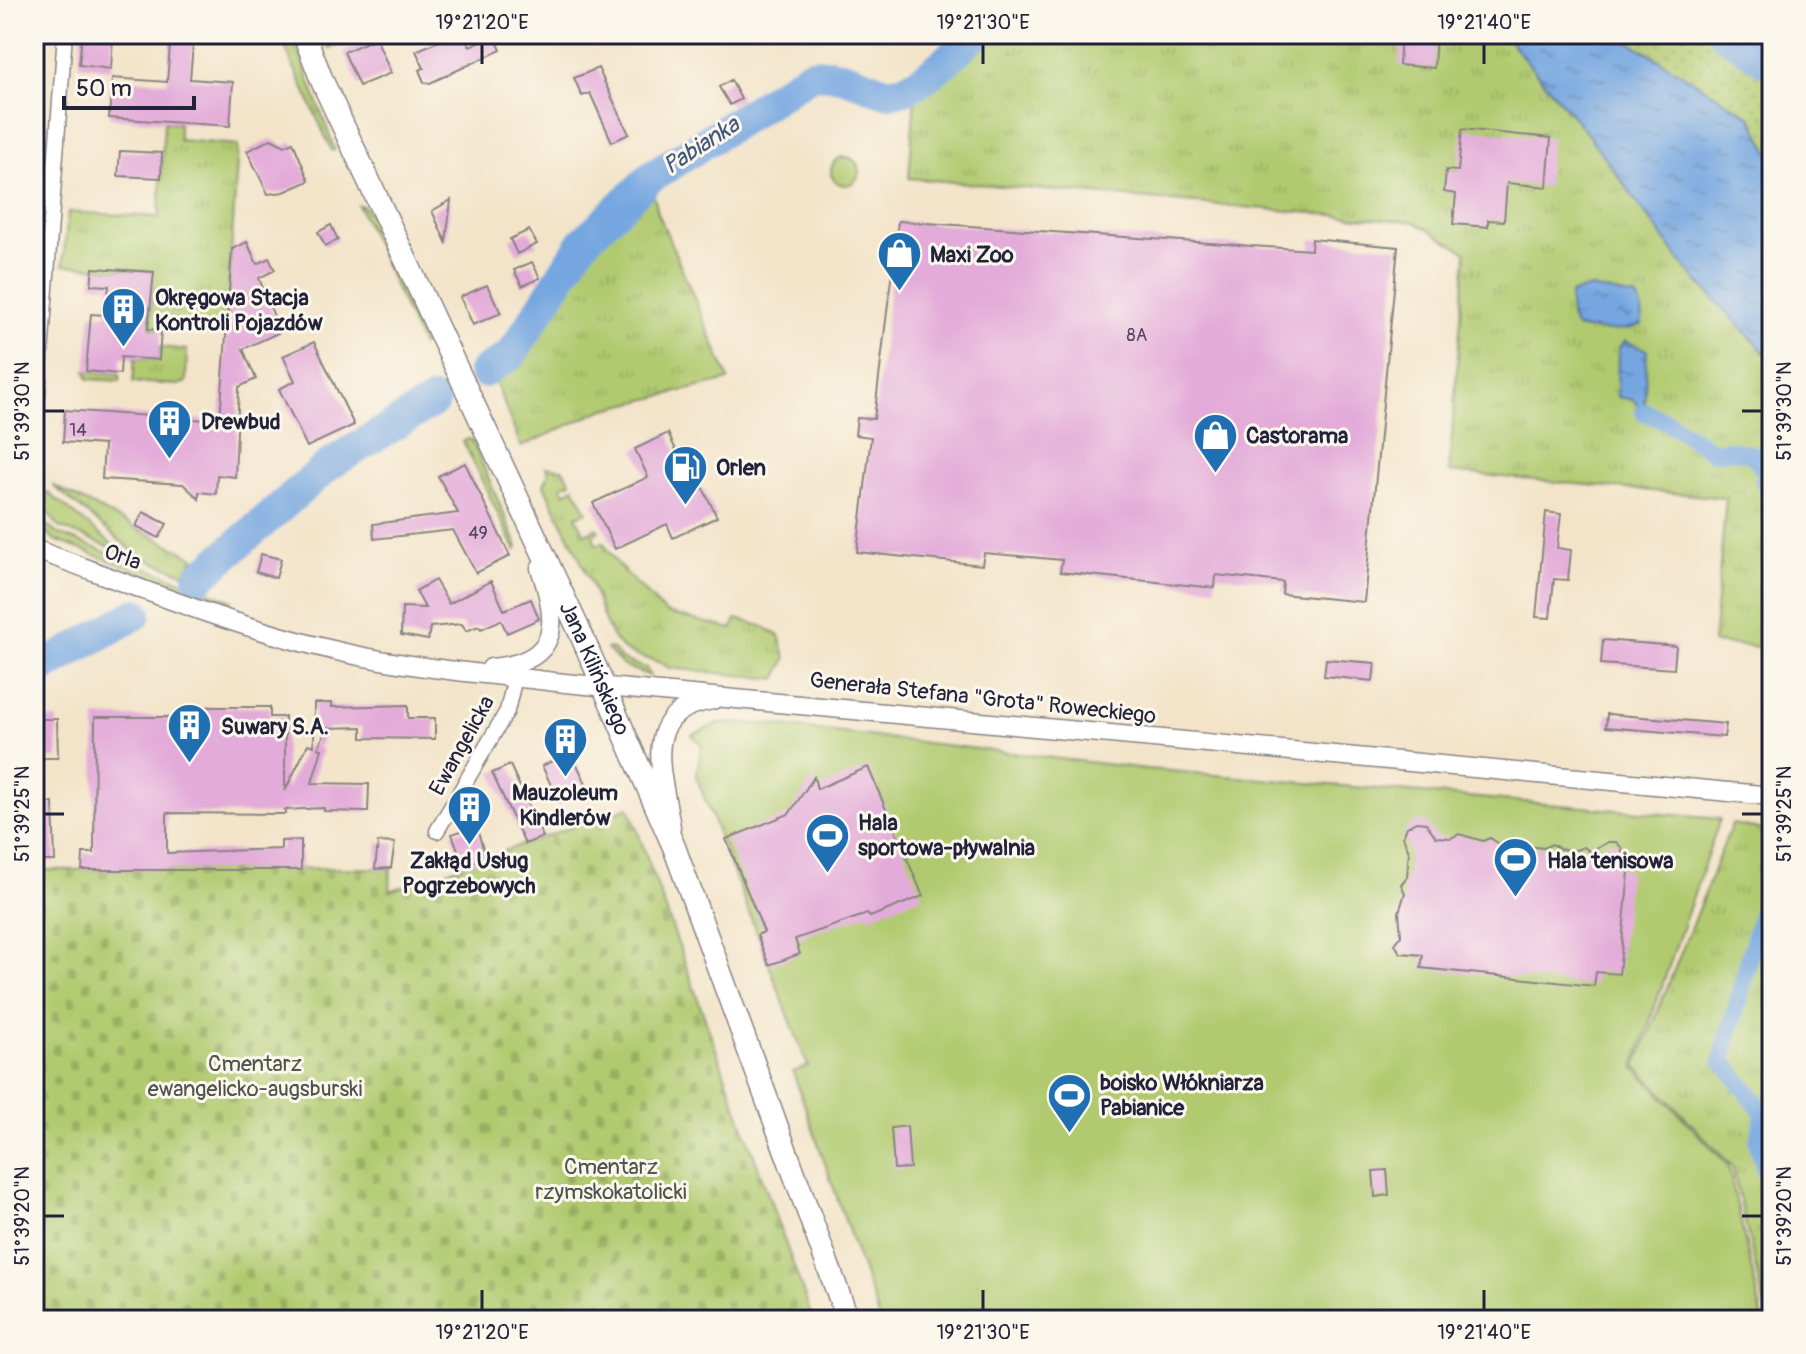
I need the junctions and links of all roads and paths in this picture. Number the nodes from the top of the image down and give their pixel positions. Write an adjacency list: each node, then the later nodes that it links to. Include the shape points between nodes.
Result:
1 (65, 34): 3 (street)
2 (304, 34): 4 (main road, Jana Kilińskiego)
3 (34, 448)
4 (514, 493): 7 (street, via 552,601 553,629 544,648 529,659 499,667); 9 (main road, Jana Kilińskiego)
5 (34, 549): 6 (street, Orla)
6 (196, 608): 7 (street, Generała Stefana "Grota" Roweckiego, via 343,653)
7 (447, 669): 8 (street, Generała Stefana "Grota" Roweckiego)
8 (515, 677): 9 (street, Generała Stefana "Grota" Roweckiego); 12 (street, Ewangelicka, via 507,711)
9 (603, 686): 10 (street, Generała Stefana "Grota" Roweckiego); 13 (main road, Jana Kilińskiego)
10 (747, 698): 11 (street, Generała Stefana "Grota" Roweckiego); 13 (street, via 691,705 662,733 660,765)
11 (1772, 796)
12 (437, 831)
13 (674, 847): 14 (main road, Jana Kilińskiego)
14 (848, 1320)

